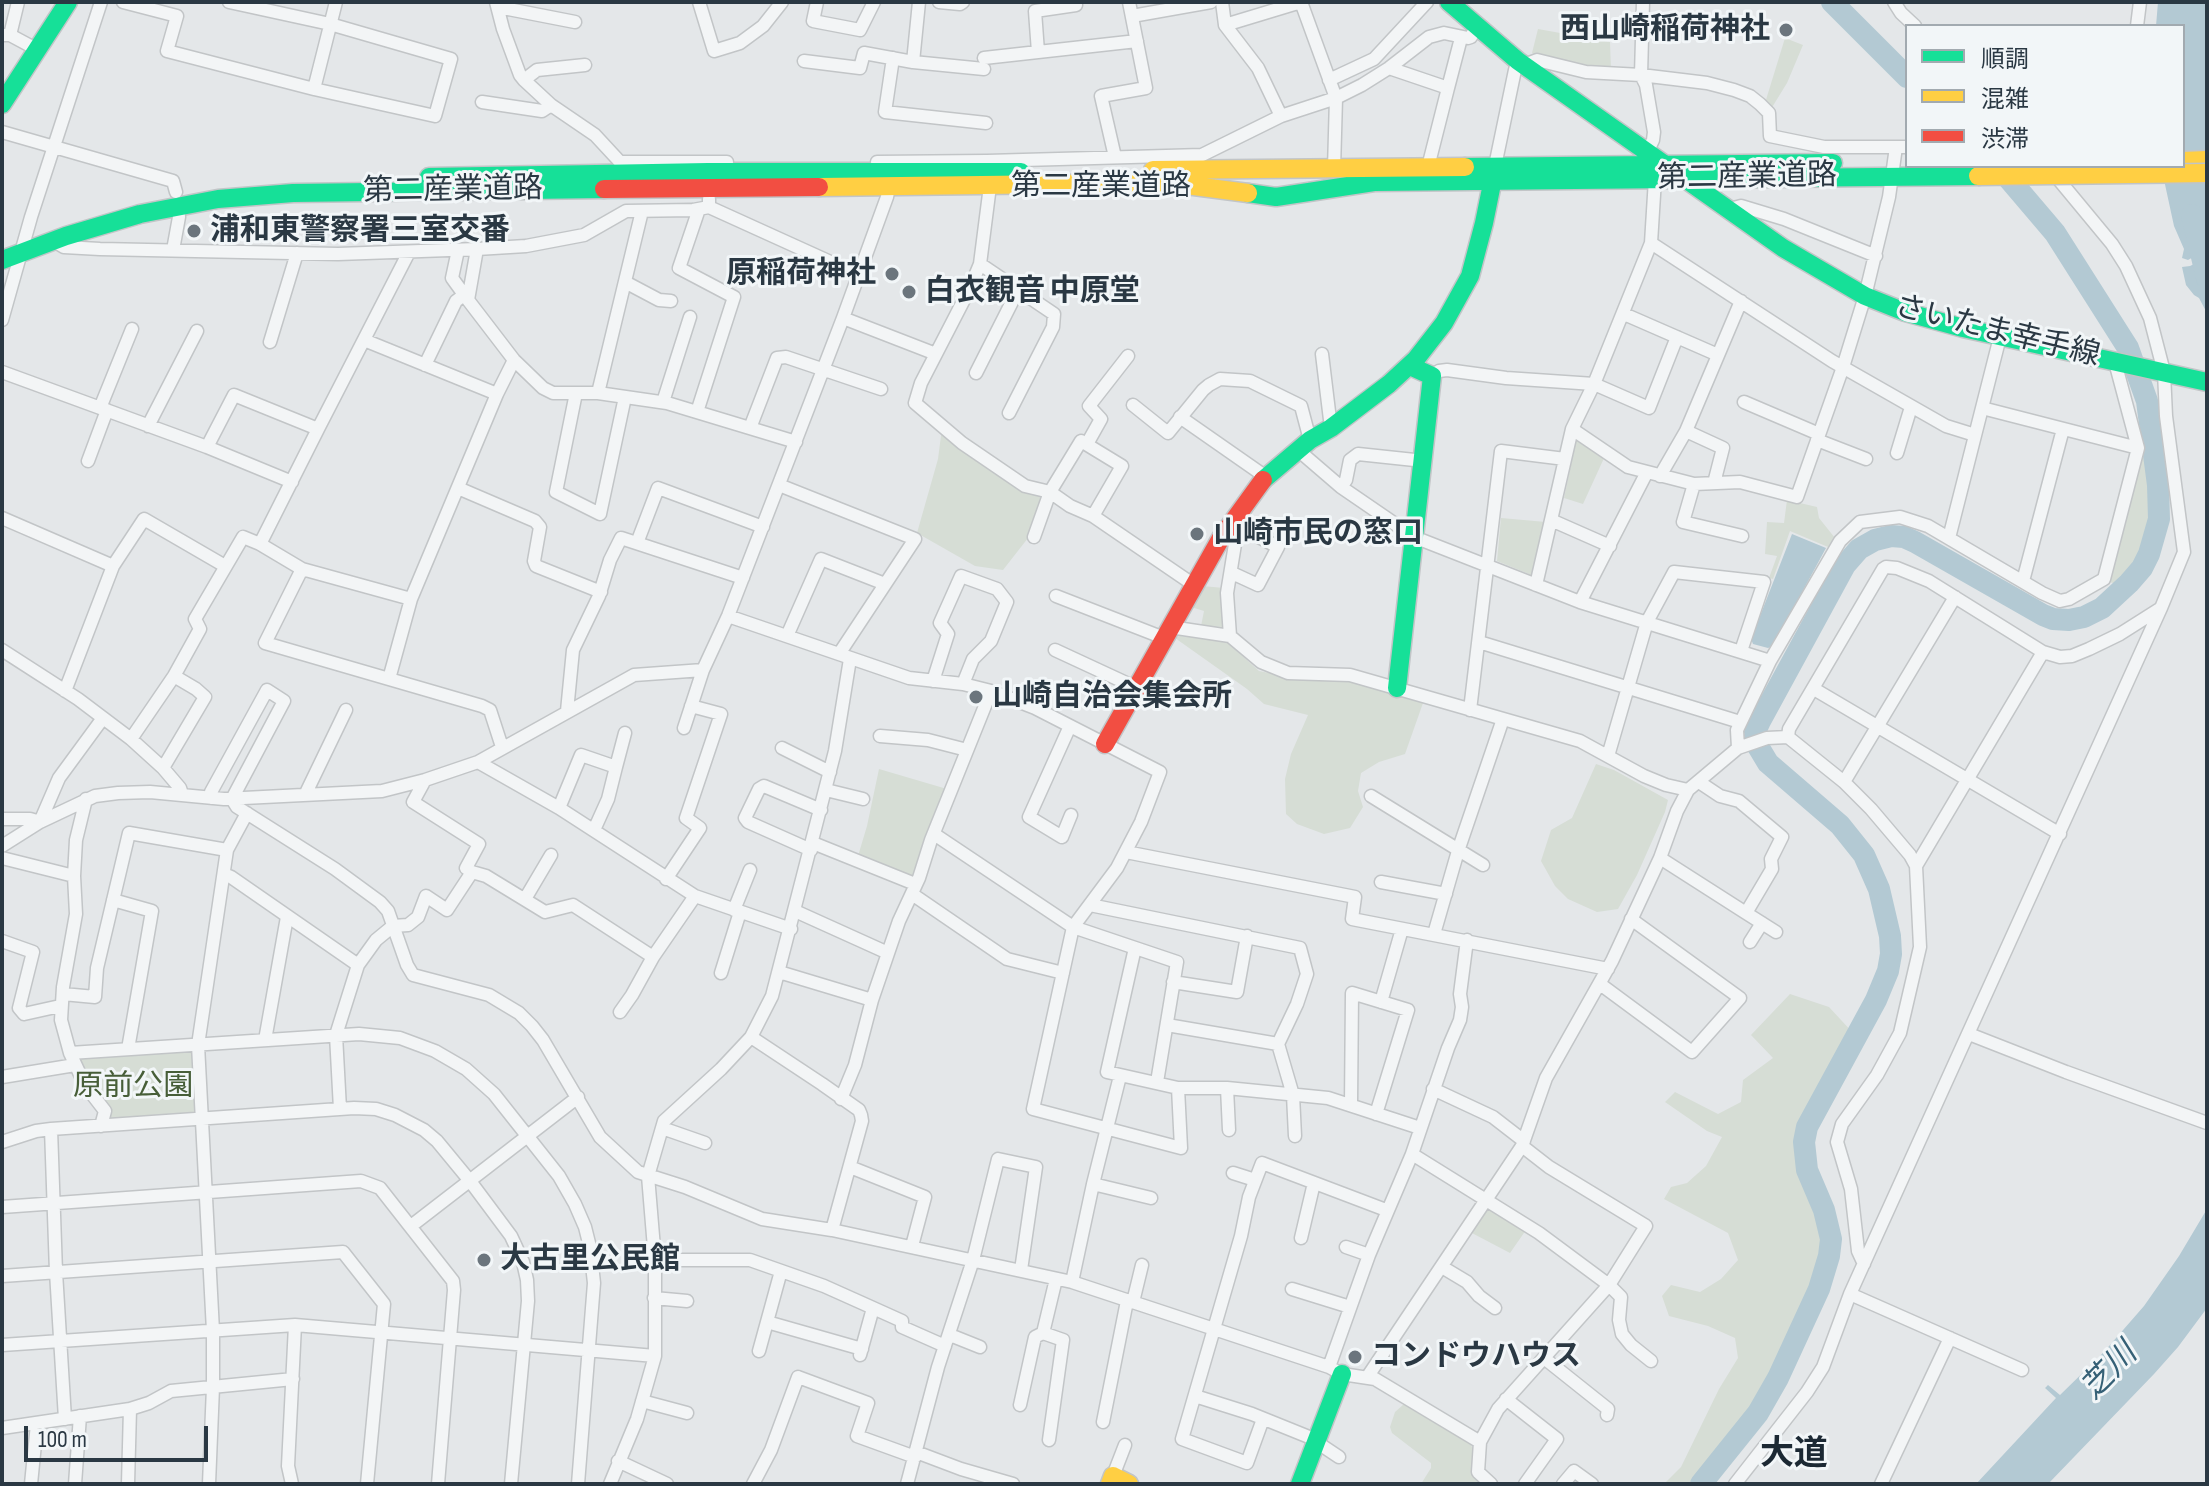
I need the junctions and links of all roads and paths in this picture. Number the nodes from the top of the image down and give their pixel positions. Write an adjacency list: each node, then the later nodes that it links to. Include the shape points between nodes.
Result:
1 (18, 2): 34 (street)
2 (68, 2): 36 (main road)
3 (101, 2): 56 (street)
4 (123, 2): 26 (street)
5 (182, 2): 26 (street)
6 (229, 2): 29 (street)
7 (336, 2): 29 (street)
8 (699, 2): 9 (street, via 714,51 740,43)
9 (782, 2)
10 (817, 2): 11 (street, via 813,21 860,30)
11 (874, 2)
12 (919, 2): 40 (street)
13 (939, 2): 14 (street)
14 (963, 2)
15 (1075, 2): 25 (street)
16 (1129, 2): 27 (street)
17 (1211, 2): 27 (street)
18 (1222, 2): 32 (street)
19 (1427, 2): 46 (street, via 1374,59)
20 (1449, 2): 33 (main road, さいたま幸手線)
21 (1643, 2): 44 (street)
22 (1894, 2): 30 (street)
23 (2140, 2): 31 (street)
24 (497, 5): 28 (street); 45 (street)
25 (1034, 6): 37 (street)
26 (177, 16): 48 (street, via 167,51)
27 (1132, 16): 35 (street)
28 (575, 22)
29 (330, 24): 48 (street); 48 (street, via 451,59 435,116)
30 (1913, 24)
31 (2137, 24)
32 (1225, 25): 46 (street, via 1301,2); 53 (street, via 1258,68)
33 (1469, 32): 41 (main road, さいたま幸手線); 43 (street, via 1429,37); 47 (street)
34 (6, 35): 36 (street)
35 (1137, 41): 37 (street); 59 (street, via 1146,88 1101,96)
36 (38, 50): 51 (main road)
37 (1038, 52): 40 (street, via 984,63)
38 (893, 58): 39 (street, via 864,53 860,68); 40 (street); 54 (street, via 885,112)
39 (804, 61)
40 (913, 62)
41 (1521, 63): 44 (street, via 1537,60 1586,72); 58 (main road, さいたま幸手線); 69 (street, via 1515,70)
42 (585, 65): 45 (street, via 537,70)
43 (1389, 68): 47 (street); 49 (street)
44 (1641, 75): 57 (street, via 1707,83 1750,96 1769,113); 58 (street, via 1654,132)
45 (524, 80): 52 (street)
46 (1329, 80): 49 (street)
47 (1448, 88): 64 (street)
48 (314, 89)
49 (1336, 98): 53 (street); 67 (street)
50 (482, 102): 52 (street, via 542,111)
51 (2, 104)
52 (551, 105): 59 (street, via 595,135 620,162)
53 (1281, 116): 59 (street, via 1202,155)
54 (986, 123)
55 (2, 132): 56 (street)
56 (54, 145): 75 (street, via 173,181); 81 (street)
57 (1767, 150): 60 (main road, 第二産業道路); 60 (street, via 1824,147); 63 (main road, 第二産業道路)
58 (1648, 151): 63 (main road, さいたま幸手線)
59 (1115, 157)
60 (1899, 159): 71 (main road, 第二産業道路); 88 (street)
61 (2207, 160): 62 (main road)
62 (2185, 161)
63 (1668, 165): 69 (main road, 第二産業道路); 71 (main road, さいたま幸手線)
64 (1428, 167): 67 (main road, 第二産業道路); 69 (main road, 第二産業道路)
65 (1941, 168): 68 (main road, 第二産業道路, bridge, via 1978,176)
66 (2048, 168): 119 (street, via 2126,266 2150,318)
67 (1334, 169): 75 (main road, 第二産業道路, via 348,179 255,182)
68 (2207, 173)
69 (1494, 174): 70 (main road, 第二産業道路); 72 (main road, 第二産業道路, via 1374,182 1276,197 1175,184); 115 (main road, via 1466,285)
70 (1655, 179): 71 (main road, 第二産業道路); 80 (street)
71 (1687, 179): 77 (main road, さいたま幸手線)
72 (990, 186): 74 (main road, 第二産業道路); 90 (street)
73 (708, 187): 74 (main road, 第二産業道路); 75 (main road, 第二産業道路); 76 (street)
74 (889, 187): 91 (street)
75 (177, 199): 79 (main road, 第二産業道路); 81 (main road, 第二産業道路, via 91,214); 84 (street)
76 (704, 208): 78 (street); 91 (street); 135 (street, via 679,268 734,297)
77 (1730, 209): 88 (street, via 1741,206 1784,219); 94 (main road, さいたま幸手線, via 1783,248)
78 (642, 211): 83 (street, via 626,211 584,235); 92 (street)
79 (53, 240): 81 (main road, 第二産業道路); 84 (street, via 64,247)
80 (1651, 243): 97 (street); 98 (street)
81 (24, 244): 82 (main road, 第二産業道路); 89 (main road, 第二産業道路); 101 (street)
82 (2, 246)
83 (477, 249): 85 (street); 95 (street)
84 (173, 250): 87 (street)
85 (458, 250): 86 (street); 95 (street, via 452,278)
86 (409, 252): 87 (street); 106 (street)
87 (297, 253): 107 (street)
88 (1876, 256): 94 (street)
89 (2, 260)
90 (980, 264): 93 (street); 108 (street)
91 (859, 275): 100 (street)
92 (625, 282): 96 (street); 126 (street)
93 (1018, 290): 120 (street); 136 (street, via 1054,314 1053,327)
94 (1865, 296): 105 (main road, さいたま幸手線); 116 (street)
95 (466, 298): 112 (street); 114 (street, via 456,301)
96 (671, 301)
97 (1741, 301): 110 (street); 116 (street)
98 (1624, 314): 104 (street); 123 (street)
99 (690, 317): 129 (street)
100 (843, 318): 108 (street); 117 (street)
101 (2, 320)
102 (132, 329): 134 (street)
103 (197, 331): 138 (street)
104 (1677, 337): 110 (street); 123 (street, via 1649,408)
105 (2000, 337): 113 (main road, さいたま幸手線); 133 (street)
106 (364, 340): 114 (street); 141 (street)
107 (270, 342)
108 (936, 354): 165 (street, via 915,403 1025,486)
109 (1322, 354): 140 (street)
110 (1718, 355): 144 (street)
111 (1128, 356): 148 (street, via 1089,406 1101,419)
112 (514, 360): 125 (street, via 543,388); 127 (street)
113 (2119, 362): 119 (main road, さいたま幸手線); 151 (street)
114 (425, 365): 127 (street)
115 (1410, 366): 121 (main road); 140 (main road)
116 (1843, 367): 132 (street); 146 (street)
117 (823, 370): 124 (street); 139 (street, via 777,358); 147 (street)
118 (2, 372): 134 (street)
119 (2164, 372): 122 (main road, さいたま幸手線); 193 (street, via 2184,552)
120 (976, 373)
121 (1432, 376): 123 (street, via 1447,370); 156 (main road)
122 (2207, 382)
123 (1594, 384): 142 (street)
124 (881, 389)
125 (576, 393): 126 (street); 128 (street, via 556,492 600,514)
126 (598, 393): 128 (street)
127 (497, 394): 164 (street)
128 (625, 397): 129 (street)
129 (663, 402): 135 (street)
130 (1744, 402): 146 (street)
131 (1133, 405): 137 (street, via 1168,433)
132 (1911, 407): 145 (street); 152 (street)
133 (1982, 408): 143 (street); 145 (street)
134 (103, 409): 138 (street); 155 (street)
135 (697, 412): 139 (street)
136 (1009, 413)
137 (1180, 417): 149 (street, via 1220,379 1250,381 1301,406); 158 (street)
138 (148, 426): 150 (street)
139 (750, 428): 147 (street)
140 (1331, 428): 149 (main road)
141 (318, 429): 150 (street, via 234,395); 159 (street)
142 (1572, 429): 153 (street); 157 (street, via 1628,467)
143 (2063, 429): 151 (street); 184 (street)
144 (1686, 431): 157 (street); 160 (street, via 1723,448)
145 (1975, 435): 174 (street)
146 (1818, 437): 154 (street); 160 (street, via 1797,497 1740,482)
147 (796, 442): 162 (street)
148 (1087, 444): 165 (street, via 1081,441); 166 (street, via 1122,466)
149 (1304, 445): 158 (main road); 163 (street)
150 (207, 447): 159 (street)
151 (2138, 448): 184 (street, via 2104,579 2060,601)
152 (1897, 453)
153 (1565, 459): 168 (street); 180 (street, via 1501,451)
154 (1866, 459)
155 (88, 461)
156 (1424, 461): 163 (street, via 1358,454 1350,460); 173 (main road)
157 (1654, 474): 161 (street); 177 (street)
158 (1266, 477): 169 (main road)
159 (292, 482): 176 (street)
160 (1714, 483): 161 (street)
161 (1694, 484): 171 (street, via 1683,522)
162 (779, 485): 170 (street); 185 (street, via 915,539)
163 (1341, 487): 173 (street)
164 (458, 488): 188 (street, via 535,521 540,527 536,566); 191 (street)
165 (1050, 492): 166 (street); 172 (street)
166 (1093, 516): 186 (street)
167 (2, 518): 178 (street)
168 (1551, 520): 177 (street); 187 (street)
169 (1237, 521): 182 (street); 182 (street, via 1278,547 1258,585); 186 (main road)
170 (763, 527): 175 (street, via 658,488); 183 (street)
171 (1742, 536)
172 (1034, 537)
173 (1414, 537): 180 (street); 212 (main road)
174 (1949, 538): 184 (street); 205 (street, via 1900,517 1860,522 1840,541)
175 (637, 543): 183 (street); 188 (street, via 621,538)
176 (260, 544): 179 (street, via 243,537); 181 (street)
177 (1610, 546): 192 (street)
178 (113, 566): 179 (street, via 144,519); 215 (street)
179 (225, 566): 207 (street, via 195,619 200,629)
180 (1488, 566): 187 (street); 199 (street)
181 (302, 569): 191 (street); 208 (street, via 265,643)
182 (1232, 573): 198 (street, via 1227,593)
183 (743, 578): 194 (street)
184 (2023, 581)
185 (885, 584): 197 (street, via 821,559); 204 (street)
186 (1194, 585): 196 (main road)
187 (1536, 585): 192 (street)
188 (601, 592): 220 (street, via 573,650)
189 (1056, 596): 196 (street)
190 (1955, 597): 203 (street); 214 (street, via 1918,576 1886,567); 224 (street)
191 (411, 599): 208 (street)
192 (1580, 602): 195 (street)
193 (2161, 608): 203 (street, via 2078,654 2060,657); 261 (street)
194 (728, 616): 197 (street); 206 (street)
195 (1647, 622): 202 (street); 202 (street, via 1674,572 1764,582); 213 (street)
196 (1167, 633): 198 (street); 211 (main road)
197 (787, 636): 204 (street)
198 (1230, 636): 212 (street, via 1261,662 1288,673 1350,675)
199 (1479, 642): 213 (street); 219 (street)
200 (2, 650): 215 (street)
201 (1055, 650): 211 (street)
202 (1741, 651): 205 (street)
203 (2043, 652): 241 (street)
204 (844, 656): 209 (street); 240 (street)
205 (1770, 661): 223 (street)
206 (703, 670): 217 (street); 220 (street, via 634,675)
207 (174, 676): 230 (street); 239 (street, via 205,697)
208 (389, 679): 232 (street, via 490,710)
209 (933, 681): 210 (street); 210 (street, via 948,634 940,623 961,576 997,589 1007,602 991,641 973,659)
210 (963, 684): 216 (street)
211 (1137, 688): 231 (main road)
212 (1397, 688): 219 (street)
213 (1627, 688): 223 (street); 236 (street)
214 (1814, 689): 224 (street); 229 (street)
215 (65, 691): 221 (street)
216 (991, 691): 225 (street); 235 (street)
217 (691, 706): 226 (street); 276 (street, via 721,714 686,818 700,828)
218 (346, 710): 247 (street)
219 (1470, 710): 222 (street)
220 (567, 711): 232 (street)
221 (103, 718): 230 (street); 258 (street, via 59,778)
222 (1503, 719): 236 (street, via 1580,741); 265 (street)
223 (1740, 722): 233 (street, via 1736,737)
224 (1878, 725): 241 (street); 243 (street)
225 (1070, 726): 231 (street); 256 (street, via 1029,817 1062,837)
226 (684, 728)
227 (625, 733): 238 (street)
228 (880, 736): 235 (street)
229 (1788, 737): 233 (street); 243 (street)
230 (131, 739): 239 (street)
231 (1105, 744): 266 (street, via 1160,772)
232 (502, 747): 237 (street)
233 (1742, 747): 244 (street)
234 (782, 748): 240 (street)
235 (967, 750): 260 (street)
236 (1608, 756): 244 (street, via 1666,785)
237 (478, 762): 242 (street); 253 (street)
238 (616, 767): 253 (street, via 581,755); 259 (street)
239 (163, 768): 246 (street)
240 (830, 772): 245 (street)
241 (1967, 778): 261 (street); 271 (street)
242 (425, 780): 247 (street, via 382,791); 273 (street, via 413,802 479,844 466,868)
243 (1844, 782): 271 (street)
244 (1694, 786): 269 (street, via 1677,811); 286 (street, via 1739,801 1782,837 1772,869)
245 (826, 790): 252 (street); 254 (street)
246 (182, 794): 249 (street); 250 (street, via 118,793)
247 (305, 795): 251 (street)
248 (1371, 796): 265 (street)
249 (211, 798): 251 (street); 251 (street, via 267,690 284,701)
250 (86, 799): 258 (street); 275 (street)
251 (232, 799): 255 (street)
252 (863, 799)
253 (559, 808): 259 (street)
254 (821, 810): 263 (street); 263 (street, via 764,786 745,818)
255 (247, 813): 264 (street); 290 (street, via 380,902)
256 (1071, 815)
257 (2, 819): 258 (street)
258 (40, 822): 262 (street)
259 (594, 830): 276 (street)
260 (934, 834): 278 (street); 291 (street)
261 (2060, 834): 315 (street)
262 (2, 846)
263 (812, 846): 278 (street); 285 (street)
264 (227, 850): 274 (street); 282 (street, via 129,833)
265 (1458, 851): 270 (street); 279 (street)
266 (1126, 852): 283 (street); 293 (street, via 1355,897 1352,919)
267 (551, 855): 281 (street)
268 (2, 858): 275 (street)
269 (1660, 858): 286 (street); 288 (street)
270 (1483, 865)
271 (1916, 866): 371 (street, via 1920,947 1900,1033 1842,1124 1837,1142)
272 (750, 870): 284 (street)
273 (472, 872): 281 (street); 290 (street, via 447,910 426,896 418,917 408,925)
274 (224, 874): 287 (street); 320 (street)
275 (74, 876): 310 (street, via 76,914)
276 (666, 879): 280 (street)
277 (1381, 882): 279 (street)
278 (914, 889): 301 (street); 307 (street, via 1007,959)
279 (1446, 894): 295 (street)
280 (695, 896): 284 (street); 302 (street)
281 (525, 899): 302 (street, via 545,912 573,905)
282 (113, 900): 310 (street, via 95,997); 321 (street, via 152,911)
283 (1090, 905): 291 (street); 296 (street)
284 (737, 911): 292 (street); 306 (street)
285 (795, 911): 292 (street); 301 (street)
286 (1746, 913): 289 (street)
287 (287, 917): 303 (street); 318 (street)
288 (1631, 919): 304 (street); 309 (street, via 1740,998 1692,1052)
289 (1762, 923): 294 (street); 299 (street)
290 (393, 926): 303 (street); 330 (street, via 413,975 489,995 519,1013 543,1040)
291 (1073, 927): 300 (street); 307 (street)
292 (791, 929): 305 (street)
293 (1402, 929): 295 (street); 312 (street)
294 (1776, 932)
295 (1434, 934): 297 (street)
296 (1247, 936): 308 (street, via 1237,992); 319 (street, via 1300,948 1307,974)
297 (1467, 940): 304 (street); 328 (street, via 1460,1020)
298 (2, 941): 310 (street, via 33,952 19,1008 24,1014)
299 (1750, 942)
300 (1135, 948): 308 (street, via 1177,962); 323 (street, via 1107,1072)
301 (888, 953): 311 (street)
302 (653, 957): 313 (street)
303 (358, 965): 316 (street)
304 (1608, 969): 309 (street)
305 (779, 972): 311 (street); 317 (street)
306 (721, 973)
307 (1063, 973): 341 (street, via 1033,1109)
308 (1173, 982): 314 (street)
309 (1600, 984): 347 (street, via 1546,1078)
310 (61, 1000): 322 (street)
311 (872, 1000): 331 (street)
312 (1381, 1002): 332 (street, via 1352,993); 334 (street, via 1408,1010)
313 (620, 1012)
314 (1167, 1025): 319 (street); 325 (street)
315 (1969, 1034): 336 (street); 371 (street)
316 (336, 1035): 318 (street); 333 (street); 343 (street, via 385,1035 435,1051 494,1094)
317 (751, 1037): 331 (street); 338 (street)
318 (265, 1040): 320 (street)
319 (1278, 1044): 329 (street)
320 (198, 1045): 321 (street); 335 (street)
321 (128, 1049): 322 (street)
322 (73, 1059): 324 (street); 337 (street, via 105,1111)
323 (1120, 1076): 325 (street); 341 (street)
324 (2, 1077)
325 (1157, 1082): 326 (street)
326 (1178, 1088): 327 (street); 341 (street, via 1181,1148)
327 (1227, 1088): 329 (street); 342 (street)
328 (1433, 1089): 339 (street); 347 (street, via 1493,1117)
329 (1293, 1095): 332 (street); 344 (street)
330 (578, 1097): 343 (street); 351 (street, via 600,1137)
331 (841, 1099): 349 (street, via 859,1110 862,1121)
332 (1351, 1105): 334 (street)
333 (340, 1109): 335 (street); 353 (street, via 376,1109 411,1122 437,1141)
334 (1376, 1114): 339 (street)
335 (202, 1118): 337 (street); 356 (street)
336 (2207, 1123)
337 (101, 1126): 340 (street)
338 (662, 1128): 346 (street); 351 (street)
339 (1420, 1128): 348 (street)
340 (51, 1129): 345 (street); 359 (street)
341 (1107, 1129): 355 (street)
342 (1229, 1130)
343 (526, 1136): 353 (street); 402 (street, via 559,1176 585,1227 594,1283)
344 (1295, 1136)
345 (2, 1142)
346 (705, 1143)
347 (1523, 1143): 358 (street); 380 (street, via 1549,1167 1646,1226)
348 (1412, 1154): 358 (street); 361 (street)
349 (850, 1167): 363 (street); 365 (street, via 925,1197)
350 (1233, 1173): 352 (street)
351 (648, 1176): 363 (street, via 762,1219); 368 (street)
352 (1255, 1180): 354 (street, via 1262,1163); 391 (street)
353 (470, 1181): 362 (street); 400 (street, via 511,1236 523,1262 528,1290)
354 (1314, 1183): 361 (street); 364 (street)
355 (1093, 1184): 357 (street); 379 (street)
356 (205, 1192): 359 (street); 362 (street, via 367,1182 380,1188); 370 (street)
357 (1151, 1198)
358 (1486, 1200): 373 (street); 380 (street)
359 (53, 1202): 360 (street); 376 (street)
360 (2, 1207)
361 (1386, 1210): 367 (street)
362 (411, 1226): 396 (street, via 453,1281)
363 (832, 1230): 365 (street)
364 (1301, 1238)
365 (912, 1246): 369 (street)
366 (1346, 1247): 367 (street)
367 (1369, 1255): 386 (street)
368 (655, 1260): 375 (street, via 750,1260); 383 (street)
369 (973, 1260): 374 (street); 374 (street, via 998,1159 1036,1167); 397 (street)
370 (209, 1262): 376 (street); 392 (street); 393 (street, via 343,1252 384,1304)
371 (1864, 1264): 382 (street)
372 (1142, 1265): 385 (street)
373 (1442, 1267): 388 (street); 409 (street)
374 (1021, 1270): 378 (street)
375 (781, 1271): 387 (street); 389 (street)
376 (56, 1272): 377 (street); 398 (street)
377 (2, 1276)
378 (1056, 1279): 379 (street); 394 (street)
379 (1072, 1282): 385 (street)
380 (1609, 1285): 405 (street); 406 (street, via 1621,1297 1622,1334)
381 (1292, 1289): 386 (street)
382 (1850, 1294): 395 (street); 452 (street, via 1823,1367)
383 (654, 1298): 384 (street); 404 (street)
384 (687, 1301)
385 (1130, 1301): 391 (street); 422 (street)
386 (1350, 1307): 407 (street)
387 (873, 1308): 389 (street, via 861,1352); 397 (street, via 902,1321 902,1327)
388 (1495, 1308)
389 (767, 1322): 403 (street)
390 (295, 1325): 392 (street); 393 (street); 410 (street)
391 (1214, 1328): 407 (street); 412 (street)
392 (213, 1331): 398 (street); 411 (street)
393 (380, 1333): 396 (street); 438 (street)
394 (1043, 1333): 415 (street, via 1035,1337); 425 (street, via 1063,1340)
395 (1950, 1338): 408 (street); 453 (street)
396 (450, 1339): 400 (street); 439 (street)
397 (948, 1340): 401 (street); 429 (street)
398 (60, 1341): 399 (street); 420 (street)
399 (2, 1345)
400 (524, 1346): 402 (street); 440 (street)
401 (980, 1347)
402 (590, 1351): 404 (street); 441 (street)
403 (759, 1351)
404 (655, 1356): 414 (street)
405 (1544, 1358): 413 (street); 418 (street, via 1608,1409)
406 (1651, 1361)
407 (1336, 1370): 409 (street); 426 (main road)
408 (2022, 1370)
409 (1368, 1376): 427 (street)
410 (293, 1379): 411 (street); 437 (street, via 288,1466)
411 (213, 1387): 416 (street, via 171,1391); 436 (street)
412 (1195, 1396): 421 (street); 421 (street, via 1182,1439 1247,1463)
413 (1506, 1399): 427 (street); 449 (street, via 1557,1439)
414 (642, 1401): 417 (street); 431 (street)
415 (1020, 1405)
416 (130, 1409): 419 (street); 435 (street)
417 (687, 1413)
418 (1607, 1415)
419 (80, 1416): 420 (street); 434 (street)
420 (65, 1419): 423 (street)
421 (1263, 1419): 426 (street)
422 (1103, 1422)
423 (37, 1424): 424 (street); 433 (street)
424 (2, 1428)
425 (1049, 1440)
426 (1317, 1441): 430 (street); 447 (main road)
427 (1480, 1442): 448 (street, via 1478,1472)
428 (1125, 1445): 432 (street)
429 (916, 1455): 444 (street, via 857,1436 868,1403 798,1377); 445 (street); 446 (street)
430 (1339, 1457)
431 (618, 1461): 442 (street); 443 (street)
432 (1117, 1481)
433 (31, 1484)
434 (75, 1484)
435 (128, 1484)
436 (209, 1484)
437 (292, 1484)
438 (367, 1484)
439 (438, 1484)
440 (511, 1484)
441 (578, 1484)
442 (610, 1484)
443 (667, 1484)
444 (753, 1484)
445 (907, 1484)
446 (1013, 1484)
447 (1300, 1484)
448 (1491, 1484)
449 (1525, 1484)
450 (1563, 1484): 451 (street, via 1574,1471)
451 (1592, 1484)
452 (1735, 1484)
453 (1881, 1484)

